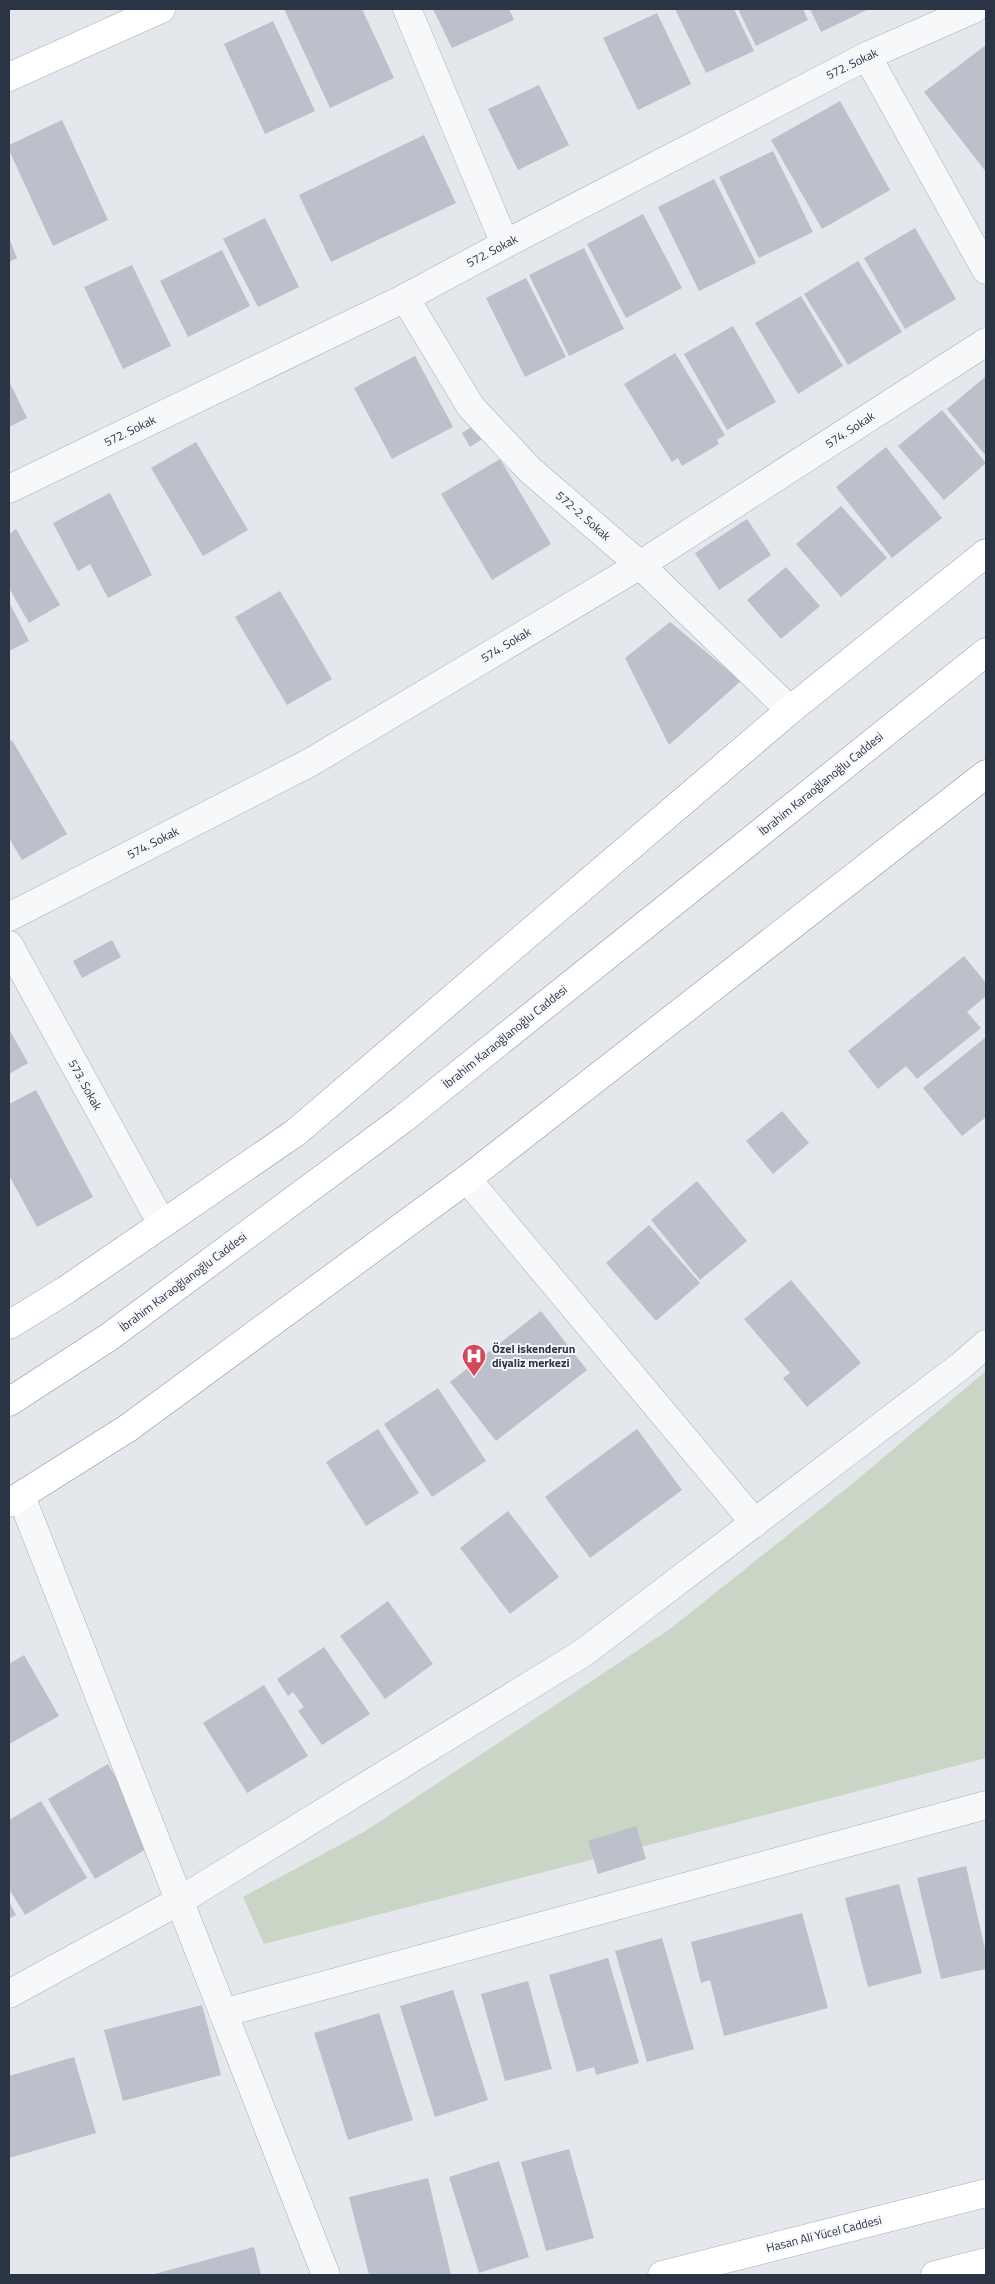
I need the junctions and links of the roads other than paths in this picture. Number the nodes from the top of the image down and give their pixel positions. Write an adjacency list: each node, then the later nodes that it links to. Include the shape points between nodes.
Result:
1 (161, 9): 5 (main road)
2 (406, 9): 6 (street)
3 (974, 9): 4 (street, 572. Sokak)
4 (866, 56): 6 (street, 572. Sokak); 7 (street)
5 (9, 77)
6 (504, 244): 8 (street, 572. Sokak)
7 (986, 270)
8 (405, 298): 10 (street, 572. Sokak); 12 (street, 572-2. Sokak, via 471,407 530,470)
9 (986, 342): 12 (street, 574. Sokak)
10 (9, 489)
11 (986, 553): 14 (main road)
12 (640, 565): 14 (street, 572-2. Sokak); 16 (street, 574. Sokak, via 311,762)
13 (986, 652): 22 (main road, İbrahim Karaoğlanoğlu Caddesi, via 403,1119 109,1337)
14 (790, 710): 19 (main road, via 296,1133)
15 (986, 774): 18 (main road)
16 (9, 917)
17 (9, 945): 19 (street, 573. Sokak)
18 (467, 1178): 23 (main road, via 128,1428); 24 (street)
19 (162, 1224): 20 (main road)
20 (9, 1325)
21 (986, 1344): 24 (street)
22 (9, 1402)
23 (15, 1499): 26 (street)
24 (755, 1522): 26 (street, via 583,1653)
25 (986, 1805): 28 (street)
26 (179, 1901): 27 (street); 28 (street)
27 (9, 1994)
28 (223, 2014): 31 (street)
29 (986, 2193): 32 (main road, Hasan Ali Yücel Caddesi)
30 (986, 2262): 33 (main road)
31 (326, 2275)
32 (662, 2275)
33 (935, 2275)

